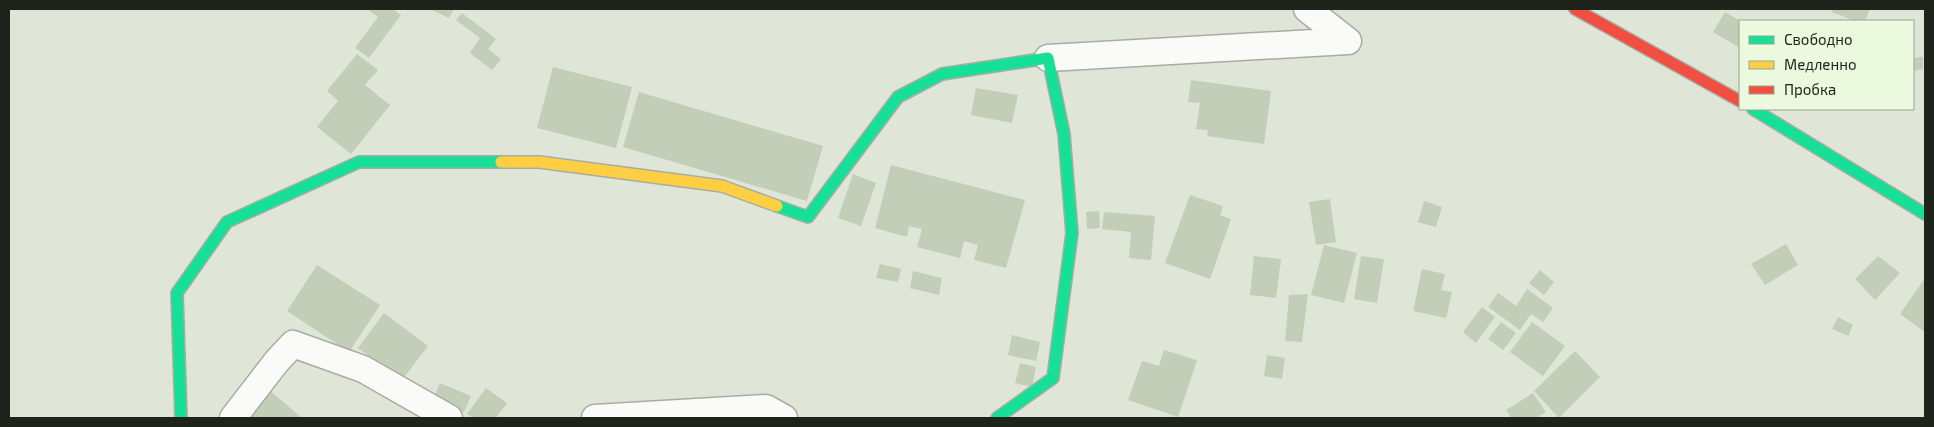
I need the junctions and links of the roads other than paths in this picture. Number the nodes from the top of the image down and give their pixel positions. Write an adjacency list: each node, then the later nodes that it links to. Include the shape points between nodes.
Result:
1 (1307, 9): 3 (street, via 1348,41)
2 (1575, 9): 4 (street)
3 (1048, 58): 7 (street, via 942,74 898,97 808,217 722,186 539,162 359,162 227,222 177,293); 12 (street, via 1064,134 1072,233 1053,378)
4 (1739, 100)
5 (1755, 110): 6 (street)
6 (1925, 214)
7 (181, 418)
8 (233, 418): 9 (street, via 293,344 363,368)
9 (449, 418)
10 (595, 418): 11 (street, via 766,408)
11 (784, 418)
12 (997, 418)

